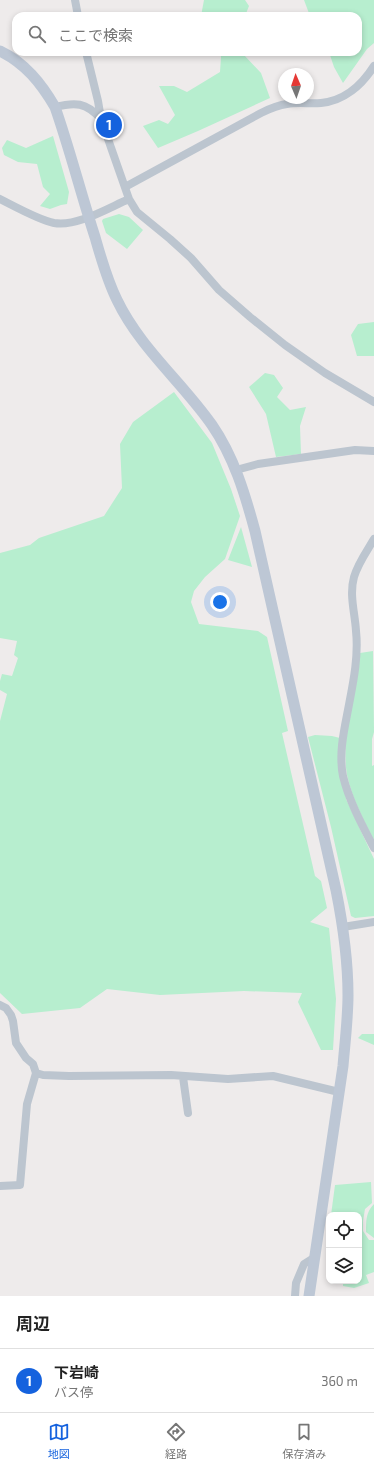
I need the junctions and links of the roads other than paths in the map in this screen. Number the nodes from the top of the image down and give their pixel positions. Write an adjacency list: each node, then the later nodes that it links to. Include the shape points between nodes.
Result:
1 (75, 0): 2 (street)
2 (77, 12)
3 (0, 51): 6 (street, via 26,67)
4 (87, 56): 7 (street)
5 (374, 66): 8 (street, via 353,90 338,99 322,103 276,106)
6 (55, 107): 7 (street, via 78,104 95,112); 11 (street)
7 (101, 119): 8 (street)
8 (125, 187): 10 (street)
9 (0, 199): 11 (street, via 54,223 66,223)
10 (129, 199): 11 (street); 12 (street, via 137,212 191,258 219,290 250,317 324,373)
11 (88, 217): 14 (street, via 105,270 125,315 149,349 199,407 225,445)
12 (374, 402)
13 (374, 451): 14 (street, via 355,450 258,464)
14 (236, 470): 18 (street, via 254,531)
15 (374, 539): 16 (street, via 362,558 352,589 356,650 342,754 343,775 351,800)
16 (374, 848)
17 (374, 922): 18 (street)
18 (343, 927): 22 (street, via 348,994 347,1031)
19 (0, 1006): 20 (street, via 6,1008 11,1015 16,1043 33,1064)
20 (36, 1073): 21 (street, via 69,1076); 24 (street, via 27,1104 20,1185)
21 (183, 1077): 22 (street, via 228,1079 272,1076); 23 (street)
22 (339, 1092): 25 (street)
23 (188, 1112)
24 (0, 1186)
25 (315, 1257): 26 (street, via 304,1264); 27 (street)
26 (294, 1296)
27 (309, 1296)

